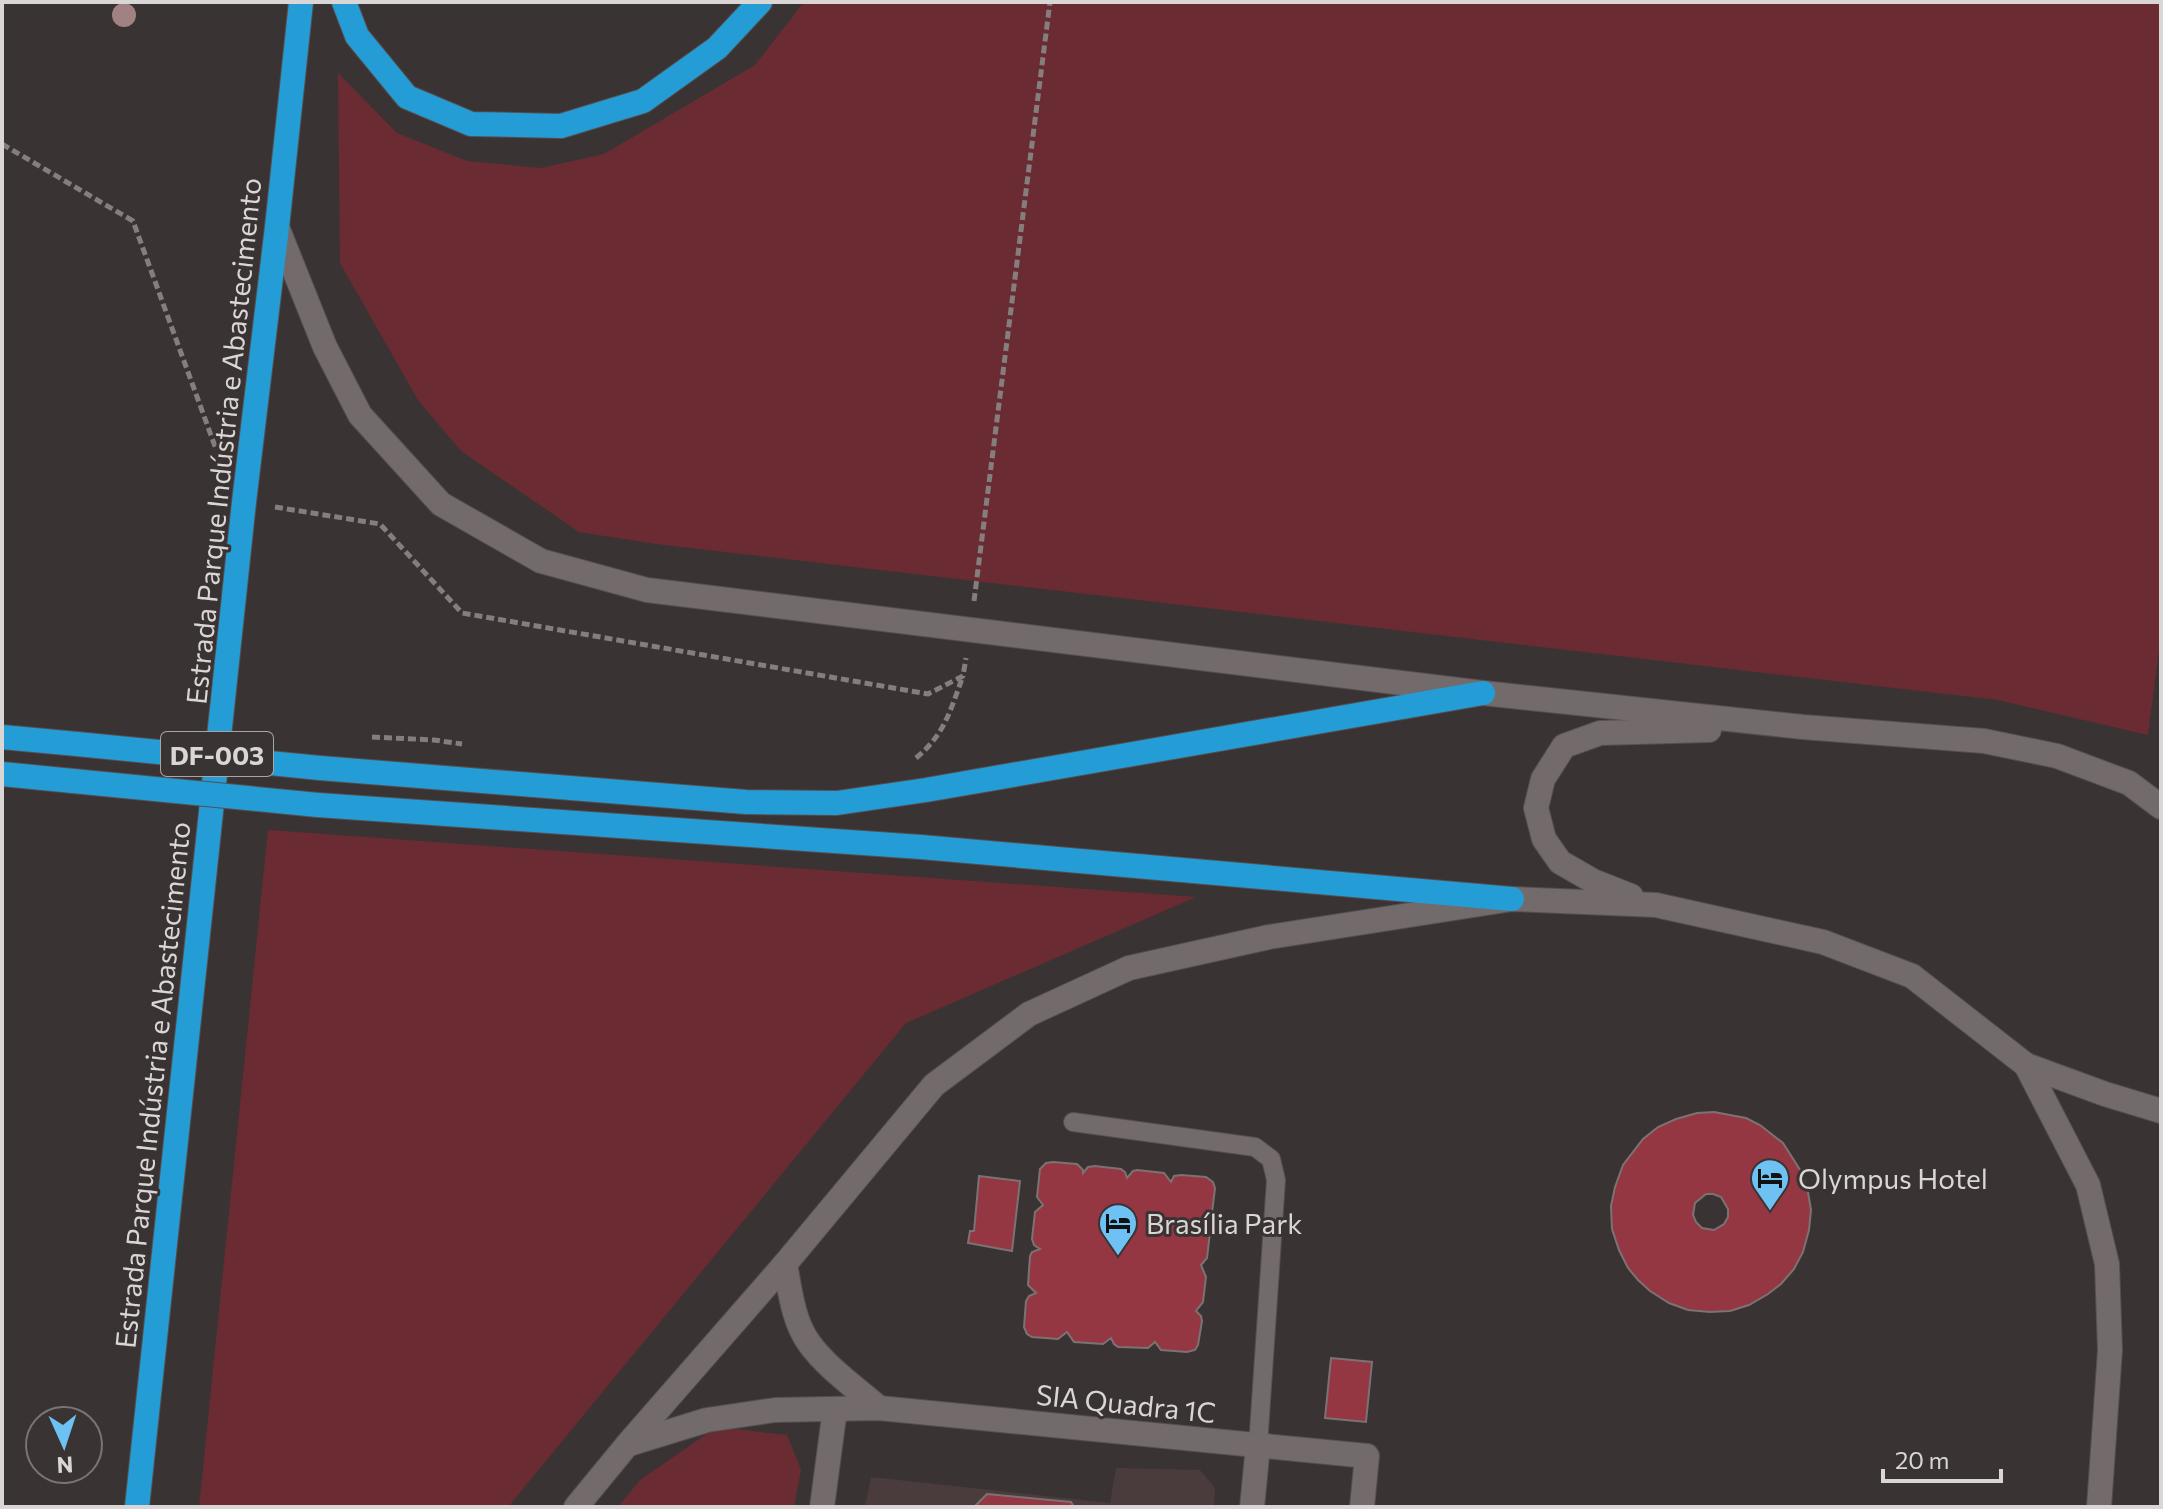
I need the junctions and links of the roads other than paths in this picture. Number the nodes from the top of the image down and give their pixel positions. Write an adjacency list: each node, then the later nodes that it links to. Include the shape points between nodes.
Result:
1 (301, 2): 4 (highway, Estrada Parque Indústria e Abastecimento / DF-003)
2 (344, 2): 3 (highway, via 357,36 407,97 471,124 561,126 643,101 717,48)
3 (760, 2)
4 (277, 227): 5 (main road, via 325,347 360,415 441,504 541,561 647,590); 20 (highway, Estrada Parque Indústria e Abastecimento / DF-003)
5 (1483, 693): 6 (main road); 7 (highway, bridge, via 837,803 746,802)
6 (1803, 727): 9 (main road, via 1984,741 2057,756 2129,783); 11 (main road, via 1600,733 1564,746 1543,779 1536,808 1544,839 1560,862)
7 (2, 737)
8 (2, 774): 10 (highway, bridge, via 318,805 921,847)
9 (2161, 807)
10 (1512, 899): 11 (main road); 15 (main road, via 1269,937 1129,968 1029,1014 934,1085)
11 (1656, 905): 12 (main road, via 1823,942 1912,976)
12 (2026, 1065): 13 (main road); 25 (main road, via 2088,1185 2107,1264 2110,1350)
13 (2161, 1111)
14 (1073, 1122): 19 (lane, via 1255,1147 1271,1159 1276,1180)
15 (785, 1264): 16 (main road, via 794,1311 808,1342); 18 (main road)
16 (879, 1408): 17 (main road, SIA Quadra 1C); 19 (main road, SIA Quadra 1C)
17 (835, 1409): 18 (main road, SIA Quadra 1C, via 775,1410 707,1420); 22 (main road)
18 (627, 1445): 21 (main road)
19 (1258, 1446): 23 (main road); 24 (main road, SIA Quadra 1C, via 1367,1456)
20 (137, 1507)
21 (576, 1507)
22 (822, 1507)
23 (1252, 1507)
24 (1362, 1507)
25 (2099, 1507)

